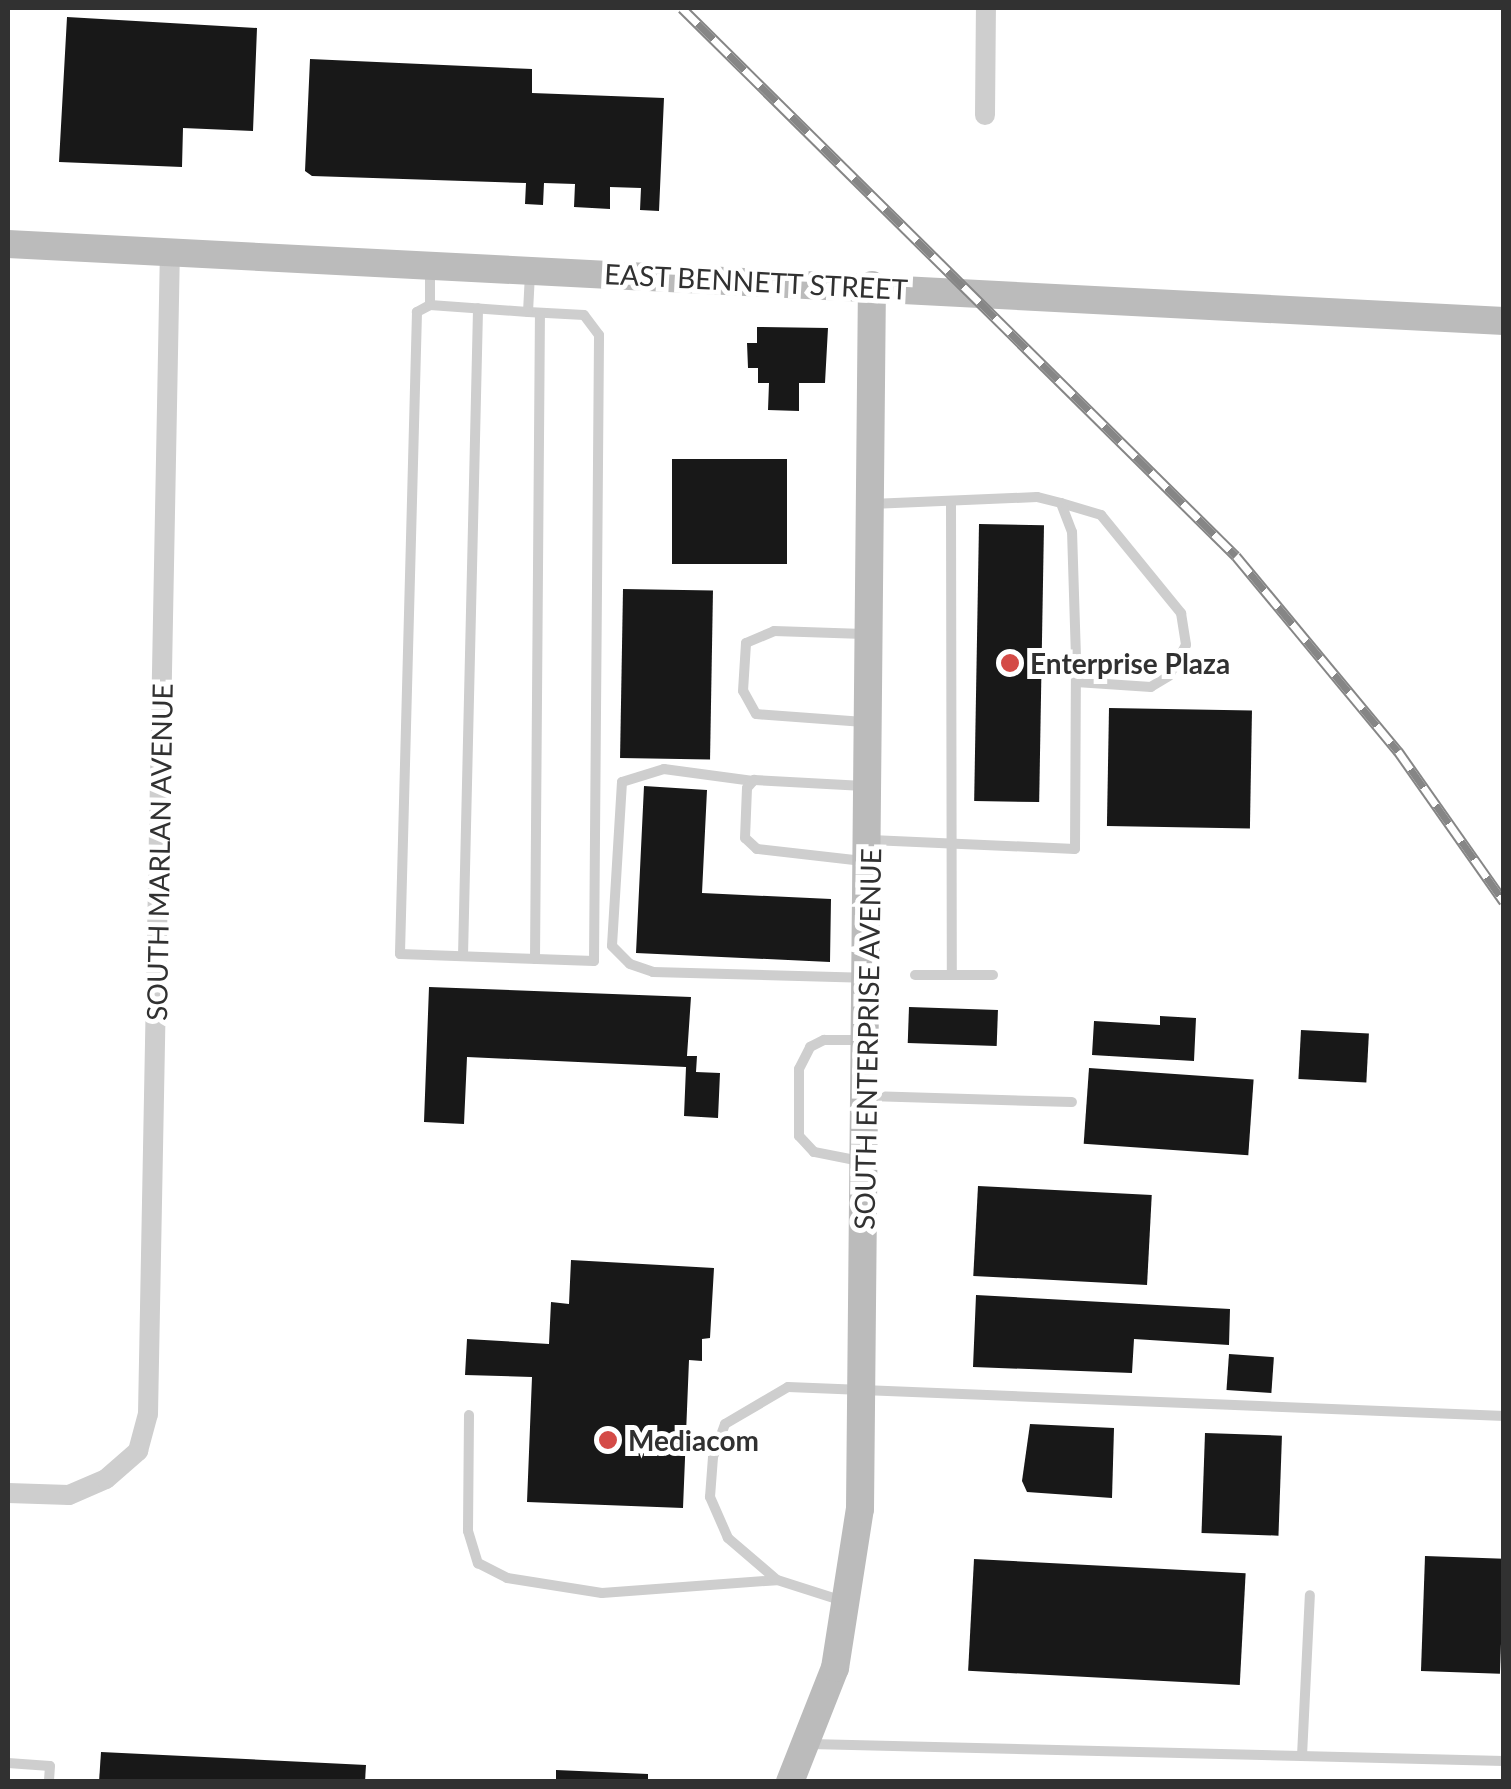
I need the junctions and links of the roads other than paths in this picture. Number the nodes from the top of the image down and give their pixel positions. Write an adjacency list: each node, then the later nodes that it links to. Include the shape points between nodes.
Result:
1 (986, 8): 2 (street)
2 (985, 116)
3 (8, 244): 4 (street, EAST BENNETT STREET)
4 (170, 252): 5 (street, EAST BENNETT STREET); 35 (street, SOUTH MARLAN AVENUE, via 149,1375 138,1451 106,1479 69,1495)
5 (430, 264): 6 (street, EAST BENNETT STREET); 8 (lane)
6 (531, 269): 7 (street, EAST BENNETT STREET); 10 (lane)
7 (872, 285): 11 (street, EAST BENNETT STREET); 13 (street, SOUTH ENTERPRISE AVENUE)
8 (430, 305): 9 (lane); 22 (lane, via 417,312 400,954)
9 (478, 308): 10 (lane); 22 (lane)
10 (534, 312): 23 (lane); 23 (lane, via 584,315 600,336 594,961)
11 (1504, 322)
12 (951, 500): 13 (lane); 14 (lane, via 1037,497); 20 (lane)
13 (871, 504): 15 (street, SOUTH ENTERPRISE AVENUE)
14 (1061, 504): 16 (lane, via 1072,532); 16 (lane, via 1102,515 1181,613 1186,645 1169,676 1151,687)
15 (870, 634): 17 (street, SOUTH ENTERPRISE AVENUE); 17 (lane, via 774,631 746,644 743,691 756,714)
16 (1076, 682): 20 (lane, via 1075,848)
17 (870, 722): 19 (street, SOUTH ENTERPRISE AVENUE)
18 (753, 781): 19 (lane); 21 (lane, via 745,838 757,848); 27 (lane, via 664,769 622,782 612,946 630,964 654,972)
19 (870, 786): 21 (street, SOUTH ENTERPRISE AVENUE)
20 (950, 843): 21 (lane); 25 (lane)
21 (869, 851): 27 (street, SOUTH ENTERPRISE AVENUE)
22 (464, 956): 23 (lane)
23 (535, 959)
24 (915, 975): 25 (lane)
25 (952, 975): 26 (lane)
26 (993, 975)
27 (868, 978): 28 (street, SOUTH ENTERPRISE AVENUE)
28 (867, 1040): 29 (street, SOUTH ENTERPRISE AVENUE); 31 (lane, via 824,1040 810,1047 799,1070 799,1136 814,1152)
29 (866, 1096): 30 (lane); 31 (street, SOUTH ENTERPRISE AVENUE)
30 (1072, 1102)
31 (865, 1162): 32 (street, SOUTH ENTERPRISE AVENUE)
32 (862, 1390): 34 (lane); 36 (lane, via 788,1387 725,1424 713,1456 710,1497 728,1538); 38 (street, SOUTH ENTERPRISE AVENUE)
33 (469, 1415): 36 (lane, via 468,1531 478,1563 508,1578 602,1592)
34 (1504, 1416)
35 (8, 1494)
36 (777, 1580): 38 (lane)
37 (1310, 1595): 40 (lane)
38 (850, 1604): 39 (street, SOUTH ENTERPRISE AVENUE)
39 (809, 1744): 40 (lane); 44 (street, SOUTH ENTERPRISE AVENUE)
40 (1302, 1756): 41 (lane)
41 (1504, 1761)
42 (8, 1762): 43 (lane, via 50,1766)
43 (49, 1782)
44 (790, 1782)

